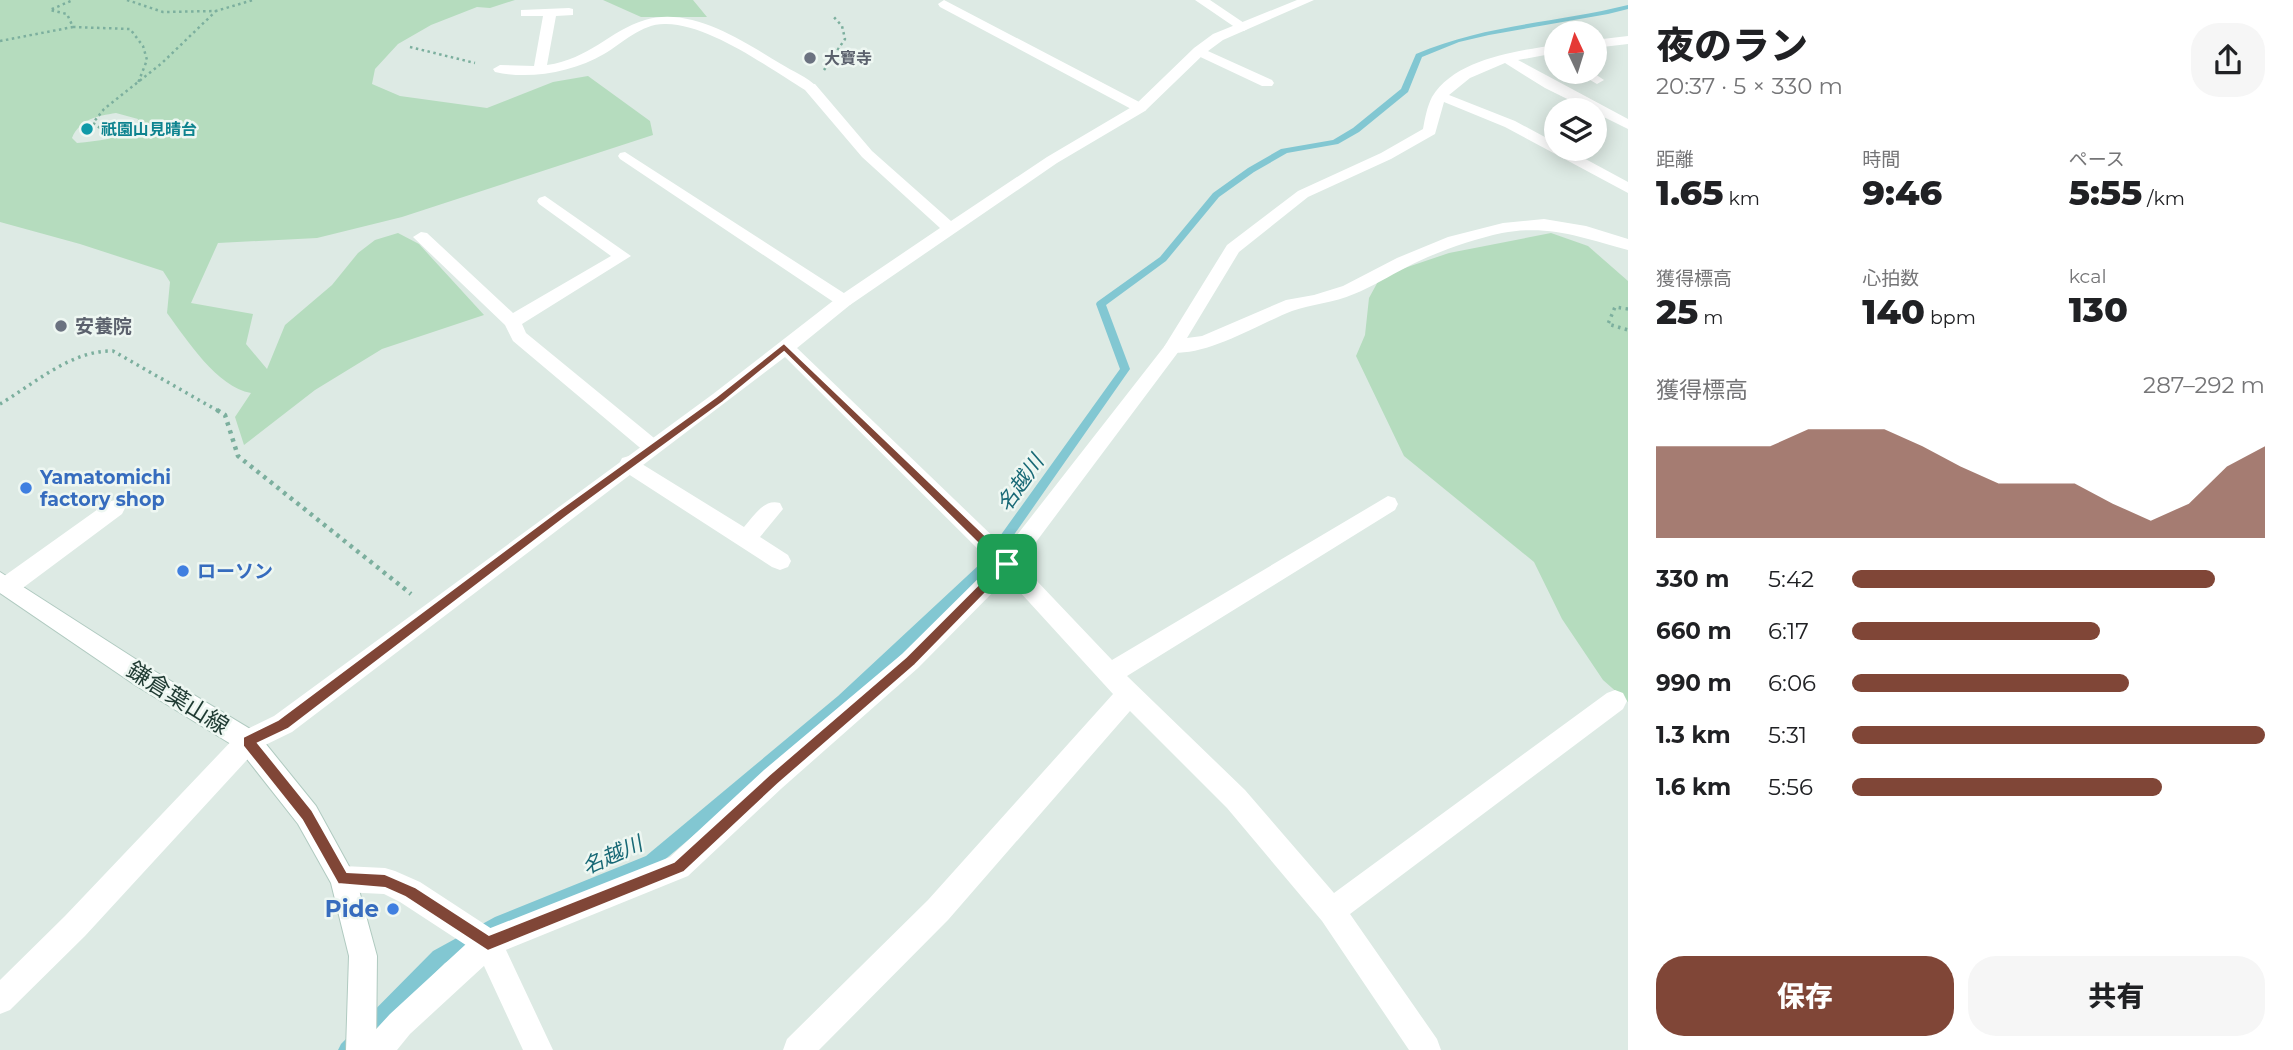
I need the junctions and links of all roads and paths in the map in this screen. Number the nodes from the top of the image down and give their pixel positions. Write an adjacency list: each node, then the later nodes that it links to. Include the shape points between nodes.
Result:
1 (73, 0): 12 (path, via 50,10 67,14)
2 (127, 0): 7 (path, via 163,12)
3 (253, 0): 7 (path)
4 (1201, 0): 13 (street)
5 (1308, 0): 13 (street)
6 (944, 4): 27 (street)
7 (216, 12): 23 (path)
8 (569, 12): 10 (street)
9 (525, 13): 10 (street)
10 (550, 13): 22 (street)
11 (832, 15): 25 (path, via 842,26 845,39)
12 (73, 27): 14 (path); 23 (path, via 130,29 147,60)
13 (1244, 27): 18 (street, via 1217,37)
14 (0, 41)
15 (1625, 42): 16 (street)
16 (1607, 43)
17 (410, 47): 21 (path)
18 (1199, 51): 24 (street); 27 (street)
19 (1544, 53): 20 (street)
20 (1507, 59): 26 (street, via 1475,69); 28 (street)
21 (500, 69): 22 (street)
22 (541, 69): 25 (street, via 597,53 632,30 664,19 688,23)
23 (138, 83): 29 (path, via 96,119 93,123)
24 (1267, 83)
25 (810, 87): 35 (street, via 867,155)
26 (1440, 96): 30 (street); 43 (street, via 1430,131 1303,194 1233,248)
27 (1140, 108): 35 (street)
28 (1628, 125)
29 (99, 129): 29 (path, via 115,130 119,127 112,124)
30 (1544, 142)
31 (625, 156): 38 (street)
32 (1578, 161): 33 (street)
33 (1628, 188)
34 (545, 201): 40 (street, via 623,256)
35 (950, 229): 38 (street)
36 (421, 237): 40 (street)
37 (1628, 245): 43 (street, via 1544,224 1503,228 1454,241 1349,290 1292,304 1205,342)
38 (844, 302): 42 (street)
39 (1628, 309): 41 (path, via 1615,307 1608,324)
40 (512, 321): 45 (street, via 519,337)
41 (1628, 330)
42 (784, 346): 45 (street); 52 (street)
43 (1173, 347): 52 (street)
44 (0, 404): 54 (path, via 84,354 103,348 113,351 225,415 238,456)
45 (652, 447): 46 (street)
46 (629, 464): 50 (street); 54 (street)
47 (1388, 504): 55 (street)
48 (115, 508): 53 (street)
49 (773, 509): 50 (street)
50 (746, 539): 51 (street)
51 (780, 561)
52 (1007, 564): 55 (street); 61 (street, via 910,661 679,867)
53 (4, 583): 58 (street, 鎌倉葉山線)
54 (432, 611): 58 (street, via 283,724)
55 (1110, 673): 56 (street)
56 (1129, 694): 60 (street, via 1236,799); 66 (street, via 938,910)
57 (1615, 701): 60 (street)
58 (248, 741): 59 (street, 鎌倉葉山線, via 307,815); 62 (street)
59 (343, 879): 61 (street, via 385,881 410,892); 63 (street, 鎌倉葉山線, via 363,956)
60 (1332, 911): 67 (street)
61 (488, 943): 64 (street); 65 (street)
62 (0, 1000)
63 (362, 1050)
64 (378, 1050)
65 (538, 1050)
66 (798, 1050)
67 (1426, 1050)

